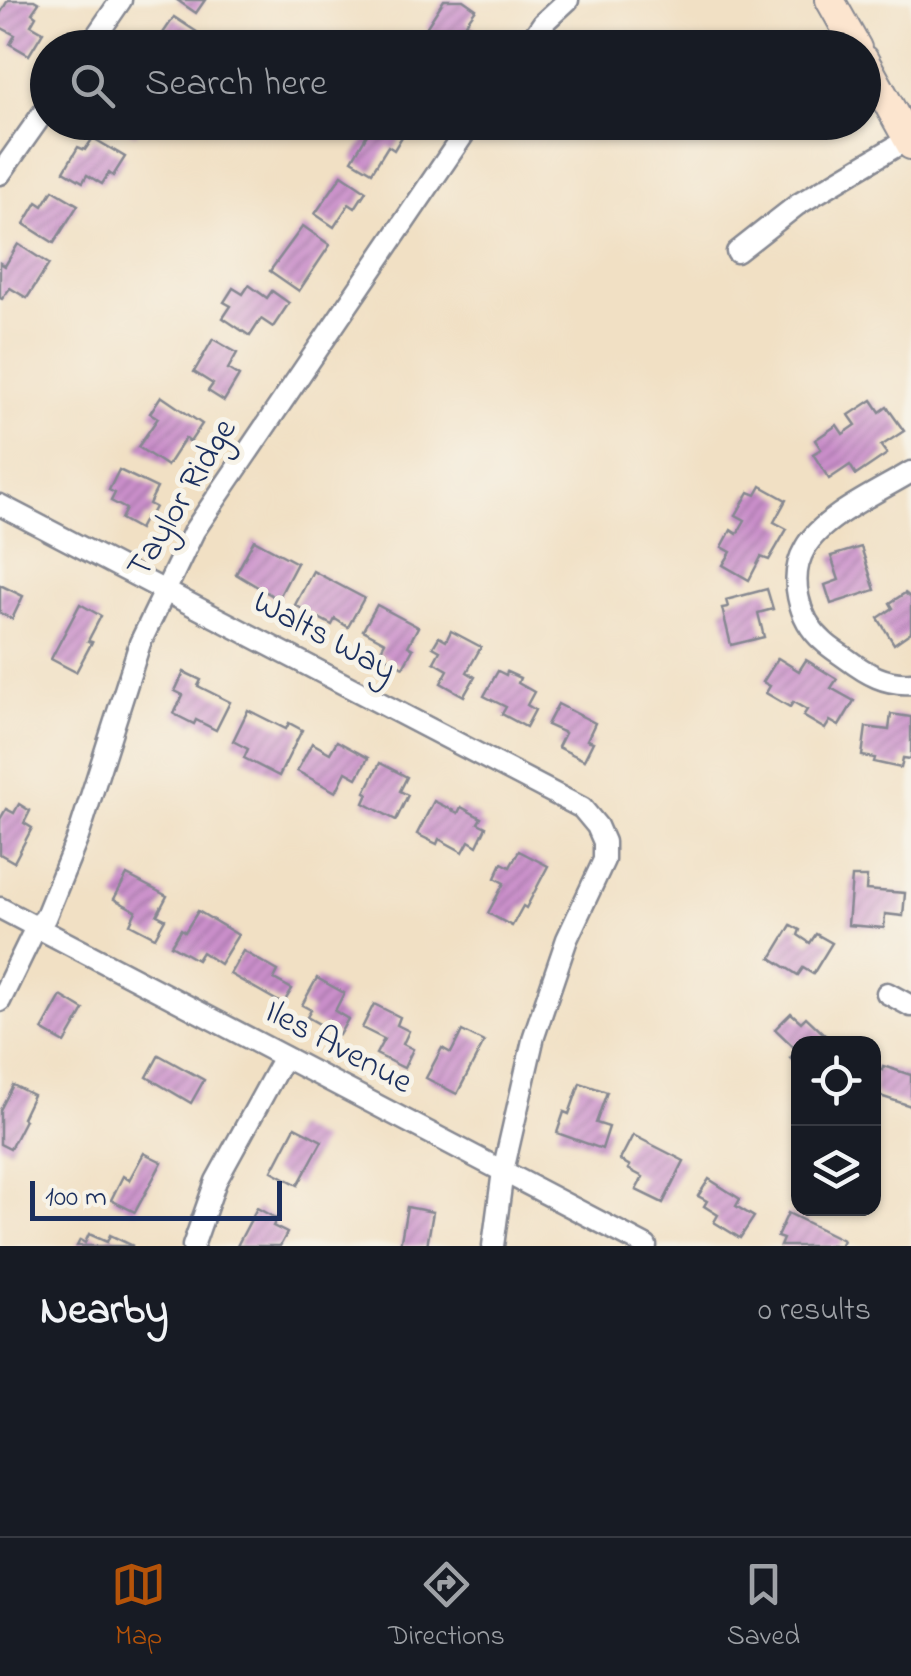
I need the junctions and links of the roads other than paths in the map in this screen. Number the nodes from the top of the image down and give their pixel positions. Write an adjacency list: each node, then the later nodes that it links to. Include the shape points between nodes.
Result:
1 (121, 0): 4 (street)
2 (568, 0): 5 (street)
3 (830, 0): 6 (street)
4 (100, 30)
5 (539, 30)
6 (846, 30)
7 (881, 91): 10 (street)
8 (30, 132): 11 (street)
9 (460, 140): 15 (street, Taylor Ridge, via 194,531)
10 (909, 142): 12 (street, via 797,205)
11 (0, 174)
12 (737, 252)
13 (911, 472): 16 (street, via 819,529 803,550 797,590 804,616 822,640 874,677)
14 (0, 505): 15 (street, Walts Way)
15 (165, 590): 18 (street, Taylor Ridge, via 140,643 78,838); 23 (street, Walts Way, via 582,808 597,826 604,860 534,1036)
16 (911, 683)
17 (0, 908): 18 (street, Iles Avenue)
18 (36, 927): 20 (street, Taylor Ridge); 22 (street, Iles Avenue)
19 (887, 993): 21 (street)
20 (0, 1001)
21 (911, 1006)
22 (284, 1057): 23 (street, Iles Avenue); 24 (street, via 216,1181)
23 (502, 1171): 25 (street); 26 (street, Iles Avenue)
24 (193, 1246)
25 (493, 1246)
26 (646, 1246)

